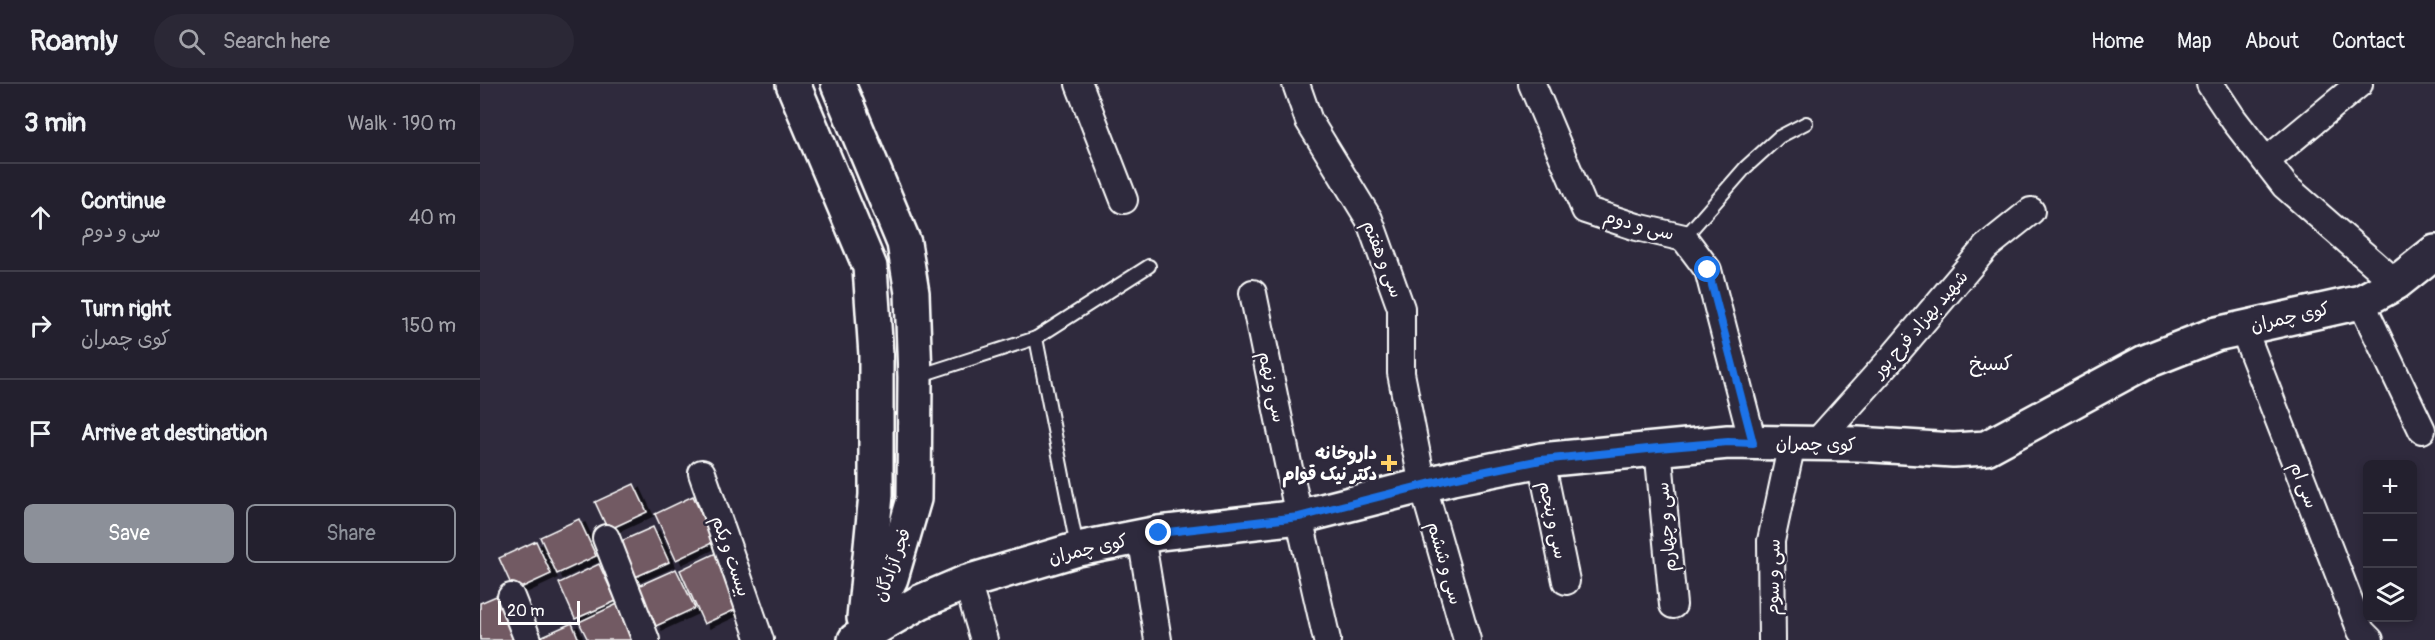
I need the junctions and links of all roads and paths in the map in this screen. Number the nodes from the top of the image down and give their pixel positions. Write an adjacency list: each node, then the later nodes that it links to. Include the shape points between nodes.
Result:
1 (793, 84): 28 (street, فجر آزادگان, via 870,267 876,355)
2 (838, 84): 20 (street, فجر آزادگان, via 904,243 912,293)
3 (1079, 84): 10 (street)
4 (1296, 84): 27 (street, سی و هفتم, via 1309,121 1370,219 1401,308 1401,373)
5 (1532, 84): 12 (street, سی و دوم, via 1585,210)
6 (2211, 84): 9 (street)
7 (2359, 84): 9 (street)
8 (1806, 123): 12 (lane, via 1779,137 1746,167)
9 (2266, 161): 15 (street, via 2285,186)
10 (1124, 200)
11 (2031, 211): 23 (street, شهید بهزاد فرح پور, via 1986,247 1892,358)
12 (1684, 238): 22 (street, سی و دوم, via 1708,270)
13 (2435, 252): 15 (street, کوی چمران)
14 (1149, 266): 19 (lane)
15 (2396, 283): 17 (street, کوی چمران)
16 (1252, 292): 30 (street, سی و نهم)
17 (2361, 302): 18 (street, کوی چمران); 21 (street)
18 (2243, 328): 23 (street, کوی چمران, via 2216,334 2145,363 1986,448); 47 (street, سی ام, via 2361,631)
19 (1036, 338): 20 (lane); 33 (lane)
20 (915, 376): 29 (street, فجر آزادگان)
21 (2422, 430)
22 (1753, 443): 23 (street, کوی چمران); 24 (street, کوی چمران)
23 (1803, 443): 46 (street, سی و سوم, via 1771,541)
24 (1658, 448): 25 (street, کوی چمران); 37 (street, سی و چهارم)
25 (1541, 460): 27 (street, کوی چمران); 34 (street, سی و پنجم)
26 (702, 473): 41 (street, بیست و یکم)
27 (1423, 486): 30 (street, کوی چمران); 45 (street, سی و ششم)
28 (876, 495): 29 (street); 38 (street, فجر آزادگان)
29 (914, 499): 38 (street, فجر آزادگان, via 891,578)
30 (1299, 517): 31 (street, کوی چمران); 44 (street, سی و نهم)
31 (1141, 536): 33 (street, کوی چمران); 43 (street)
32 (606, 538): 40 (street)
33 (1078, 549): 35 (street, کوی چمران)
34 (1566, 581)
35 (968, 582): 38 (street, کوی چمران, via 920,602); 42 (street)
36 (512, 597): 39 (street)
37 (1673, 605)
38 (861, 638)
39 (528, 640)
40 (646, 640)
41 (760, 640)
42 (984, 640)
43 (1158, 640)
44 (1327, 640)
45 (1467, 640)
46 (1772, 640)
47 (2370, 640)

